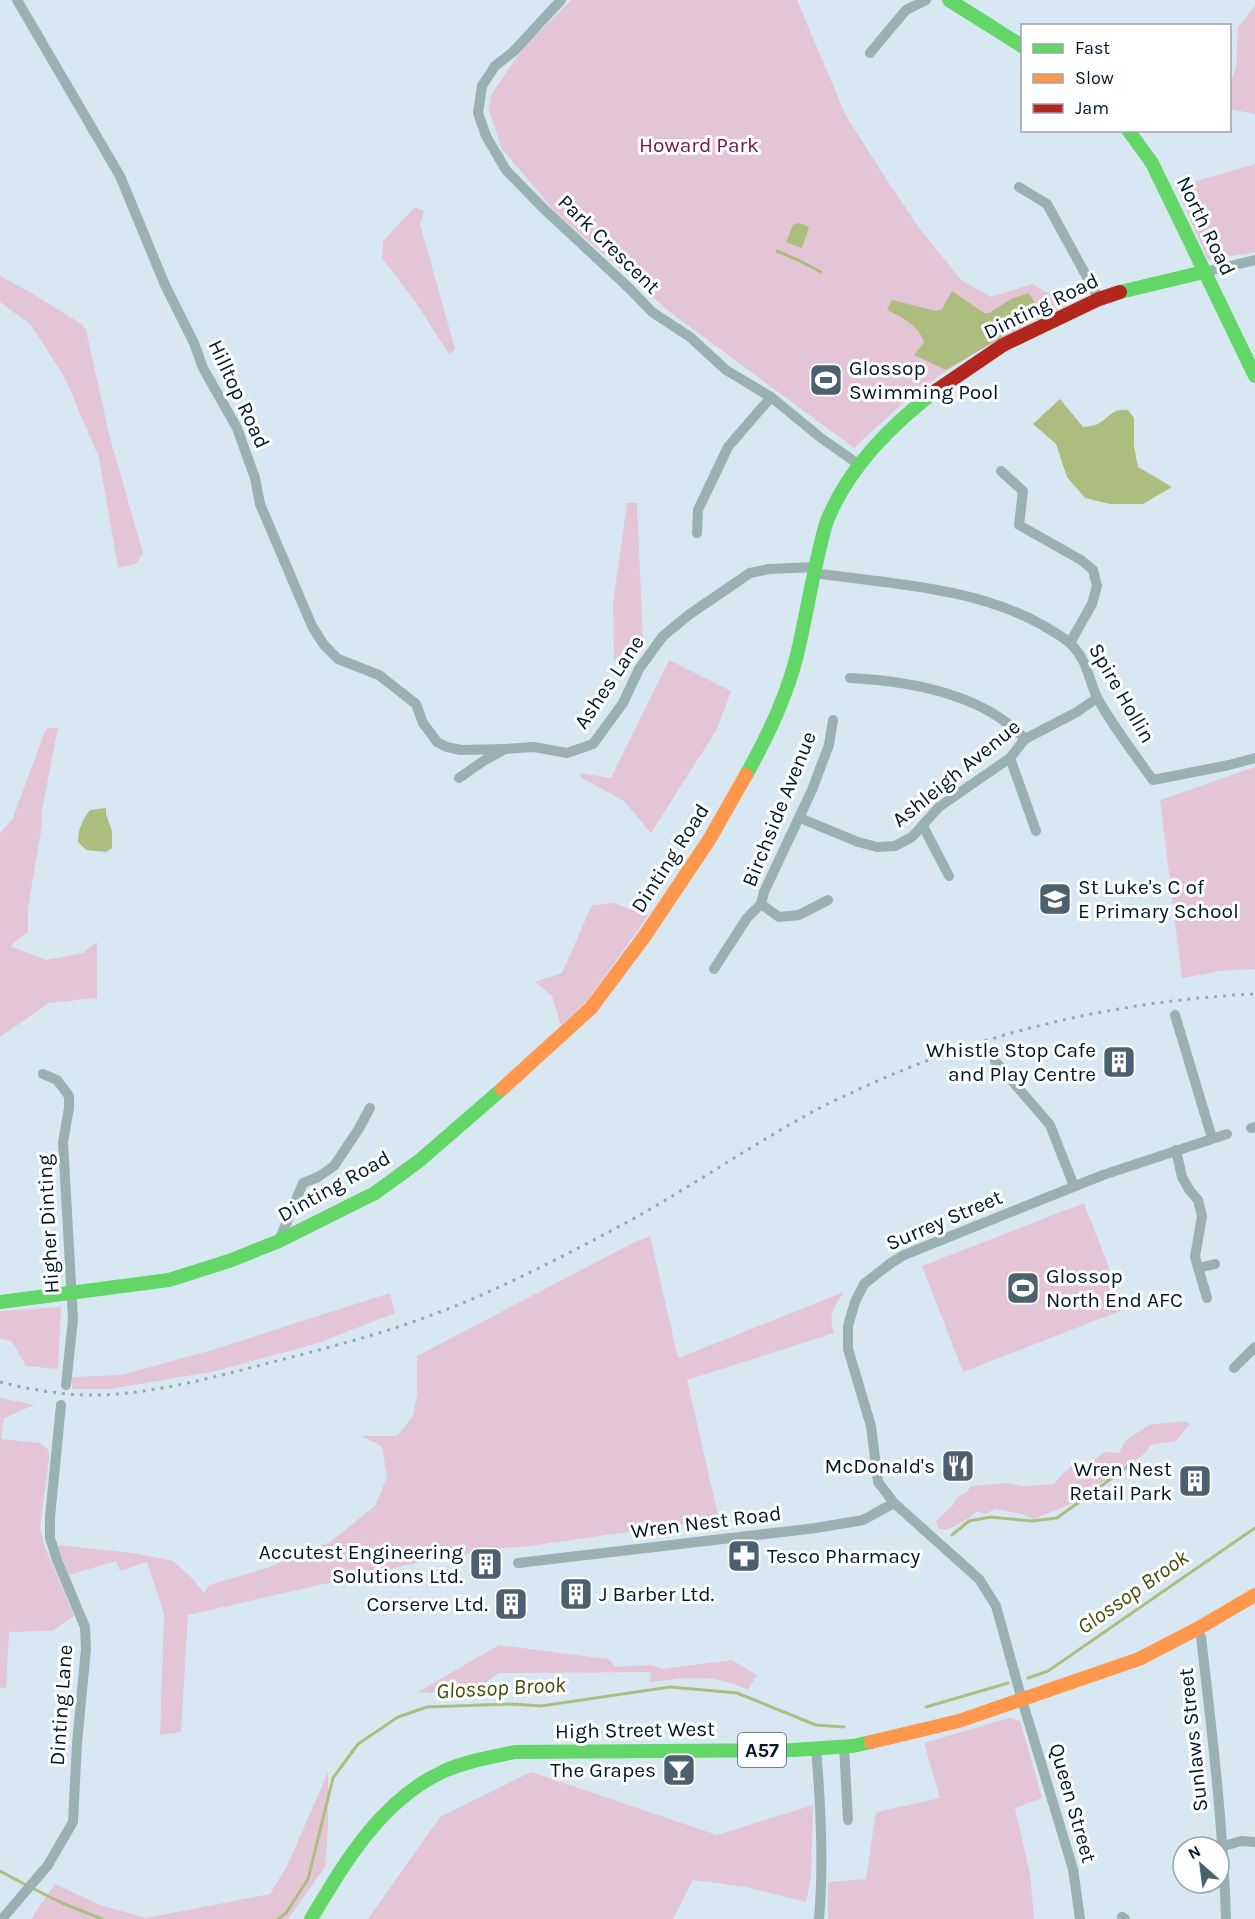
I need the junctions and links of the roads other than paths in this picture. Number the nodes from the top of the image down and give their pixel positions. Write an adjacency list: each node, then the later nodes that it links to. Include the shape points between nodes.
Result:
1 (17, 0): 23 (street, Hilltop Road, via 120,176 202,368 240,437 260,504 312,626 324,645 338,660 379,675 416,704 423,723 437,742 461,750)
2 (561, 0): 13 (street, Park Crescent, via 495,66 482,86 478,113 486,136 513,178 652,312 690,337 726,370)
3 (926, 0): 6 (street, via 906,10)
4 (949, 0): 5 (street)
5 (1021, 45)
6 (870, 53)
7 (1129, 132): 10 (street, North Road, via 1152,163)
8 (1019, 187): 11 (street, via 1047,204)
9 (1255, 260): 10 (street)
10 (1204, 272): 11 (street, Dinting Road); 12 (street, North Road)
11 (1100, 299): 14 (street, Dinting Road, via 1003,345 957,375 913,408)
12 (1255, 376)
13 (771, 397): 14 (street, Park Crescent); 16 (street, via 728,447 698,510)
14 (858, 464): 17 (street, Dinting Road, via 827,521)
15 (1001, 471): 18 (street, via 1023,491 1020,525 1093,570 1097,586 1092,604)
16 (697, 533)
17 (814, 570): 18 (street, Spire Hollin, via 990,602 1032,620); 23 (street, Ashes Lane, via 769,569 750,573 690,614 663,636 593,744 567,753 534,747); 42 (street, Dinting Road, via 796,659 760,750 709,840 591,1008 419,1161 375,1193)
18 (1070, 643): 20 (street, Spire Hollin, via 1086,664)
19 (850, 678): 22 (street, via 927,687 995,715)
20 (1097, 698): 22 (street, Ashleigh Avenue); 25 (street, Spire Hollin, via 1154,780)
21 (833, 720): 27 (street, Birchside Avenue, via 829,745)
22 (1025, 739): 24 (street, Ashleigh Avenue)
23 (505, 749): 26 (street, Ashes Lane)
24 (1010, 758): 28 (street, Ashleigh Avenue, via 939,807); 29 (street)
25 (1255, 758)
26 (459, 778)
27 (800, 818): 28 (street, Ashleigh Avenue, via 876,847 895,846); 32 (street, Birchside Avenue)
28 (922, 826): 30 (street)
29 (1036, 831)
30 (949, 876)
31 (828, 900): 32 (street, via 800,915 779,917)
32 (761, 904): 33 (street, Birchside Avenue, via 747,918)
33 (714, 969)
34 (1175, 1015): 39 (street)
35 (995, 1061): 41 (street, via 1050,1125)
36 (43, 1074): 45 (street, Higher Dinting, via 57,1080 69,1096 63,1142)
37 (370, 1108): 42 (street, via 334,1166 303,1183)
38 (1227, 1134): 39 (street, Surrey Street)
39 (1212, 1138): 40 (street, Surrey Street)
40 (1176, 1150): 41 (street, Surrey Street); 44 (street, via 1182,1177 1198,1200 1203,1216 1195,1257)
41 (1074, 1186): 52 (street, Surrey Street, via 904,1255 864,1284 848,1326 848,1349 871,1426 878,1482)
42 (279, 1241): 45 (street, Dinting Road, via 169,1280)
43 (1215, 1264): 44 (street)
44 (1198, 1268): 46 (street)
45 (72, 1294): 47 (street, Dinting Road); 50 (street, Higher Dinting)
46 (1207, 1298)
47 (0, 1302)
48 (1255, 1347): 49 (street)
49 (1234, 1368)
50 (66, 1385)
51 (61, 1405): 64 (street, Dinting Lane, via 50,1538 85,1627 86,1649 73,1822 41,1872)
52 (894, 1503): 53 (street, Wren Nest Road, via 863,1520 816,1528); 56 (street, Surrey Street, via 979,1579 991,1596)
53 (518, 1563)
54 (1255, 1595): 55 (street, High Street West / A57)
55 (1197, 1629): 56 (street, High Street West / A57, via 1139,1659); 60 (street, Sunlaws Street)
56 (1022, 1700): 57 (street, High Street West / A57, via 959,1721); 67 (street, Queen Street, via 1073,1869)
57 (844, 1746): 58 (street, High Street West / A57); 59 (street)
58 (816, 1749): 65 (street, High Street West / A57, via 515,1752 462,1762 425,1781 385,1813 363,1838); 66 (street, via 821,1810)
59 (848, 1820)
60 (1223, 1835)
61 (1255, 1842): 62 (street)
62 (1231, 1844)
63 (1225, 1895): 68 (street, Sunlaws Street)
64 (2, 1919)
65 (311, 1919)
66 (819, 1919)
67 (1080, 1919)
68 (1226, 1919)

